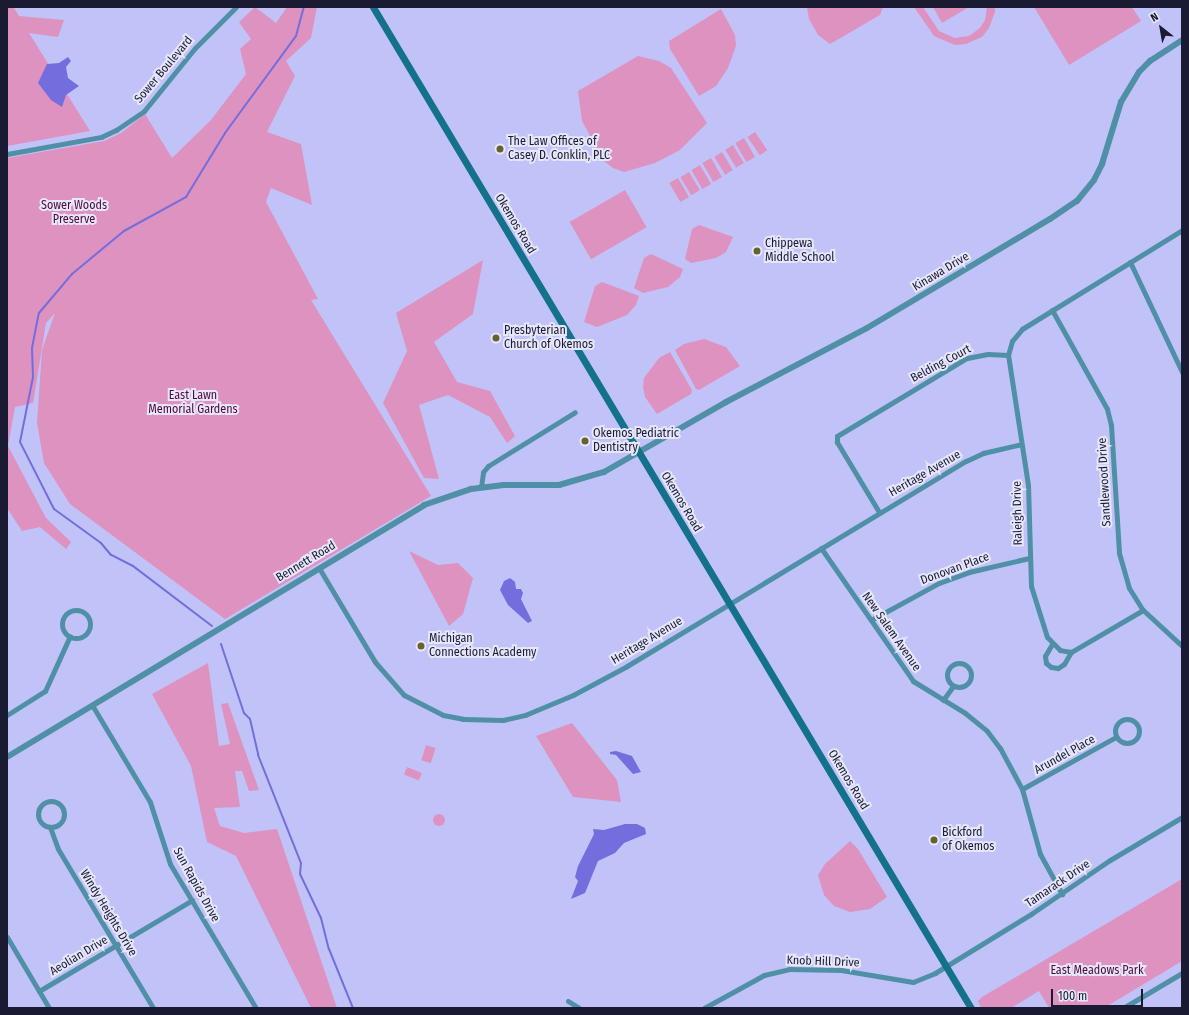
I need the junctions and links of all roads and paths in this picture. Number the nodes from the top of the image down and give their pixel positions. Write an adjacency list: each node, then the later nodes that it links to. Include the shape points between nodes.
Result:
1 (236, 7): 4 (street, Sower Boulevard, via 195,48 144,111 116,130 101,137)
2 (373, 7): 12 (main road, Okemos Road)
3 (1182, 40): 12 (street, Kinawa Drive, via 1150,61 1129,86 1121,102 1102,164 1086,191 1067,209 867,328 726,402)
4 (7, 154)
5 (1182, 230): 6 (street)
6 (1130, 262): 7 (street); 9 (street)
7 (1052, 310): 8 (street, via 1022,328 1012,341); 19 (street, Sandlewood Drive, via 1107,409 1111,424 1120,559 1129,588)
8 (1008, 355): 11 (street, Raleigh Drive); 14 (street, Belding Court, via 988,354 967,358 837,436 837,442)
9 (1182, 372)
10 (575, 412): 13 (street, via 488,466 483,472)
11 (1021, 444): 14 (street, Heritage Avenue, via 983,453); 16 (street, Raleigh Drive, via 1028,485)
12 (640, 454): 13 (street, Bennett Road, via 604,472 572,483 551,486); 18 (main road, Okemos Road)
13 (481, 487): 17 (street, Bennett Road, via 452,493 424,505)
14 (879, 512): 15 (street, Heritage Avenue)
15 (821, 548): 18 (street, Heritage Avenue); 20 (street, New Salem Avenue)
16 (1029, 558): 20 (street, Donovan Place, via 969,572 939,583); 22 (street, Raleigh Drive, via 1031,586 1047,637)
17 (319, 568): 18 (street, Heritage Avenue, via 375,662 389,680 404,695 427,708 463,719 502,720 546,707 627,666); 27 (street, Bennett Road)
18 (730, 603): 38 (main road, Okemos Road)
19 (1143, 610): 23 (street, Sandlewood Drive); 24 (street)
20 (871, 620): 26 (street, New Salem Avenue, via 913,681)
21 (70, 636): 21 (street, via 78,637 88,629 89,620 84,612 75,610 64,617 62,626); 28 (street, via 44,691)
22 (1052, 644): 24 (street, Raleigh Drive, via 1060,650); 24 (street, via 1045,656 1050,666 1061,666)
23 (1182, 646)
24 (1071, 652)
25 (953, 686): 25 (street, via 963,687 970,680 971,671 965,664 955,663 948,669 947,679); 26 (street)
26 (943, 700): 31 (street, New Salem Avenue, via 965,713 987,731 1006,758)
27 (92, 705): 30 (street, Bennett Road); 35 (street, Sun Rapids Drive, via 150,802 168,859)
28 (7, 715)
29 (1116, 737): 29 (street, via 1123,742 1132,741 1138,734 1137,725 1130,719 1121,720 1115,728); 31 (street, Arundel Place)
30 (7, 757)
31 (1022, 789): 34 (street, New Salem Avenue, via 1040,854)
32 (1182, 817): 34 (street, Tamarack Drive, via 1128,849)
33 (50, 827): 33 (street, Windy Heights Drive, via 59,824 64,815 61,805 52,801 42,804 38,813 41,822); 37 (street, Windy Heights Drive, via 58,849)
34 (1062, 894): 38 (street, Tamarack Drive)
35 (192, 900): 37 (street, Aeolian Drive); 44 (street, Sun Rapids Drive)
36 (7, 937): 40 (street)
37 (116, 946): 40 (street, Aeolian Drive); 43 (street, Windy Heights Drive)
38 (946, 966): 46 (street, Knob Hill Drive, via 913,982 841,970 789,969 750,981); 47 (main road, Okemos Road)
39 (1182, 973): 48 (street)
40 (39, 991): 42 (street)
41 (568, 1001): 45 (street)
42 (49, 1008)
43 (153, 1008)
44 (256, 1008)
45 (579, 1008)
46 (704, 1008)
47 (971, 1008)
48 (1123, 1008)

